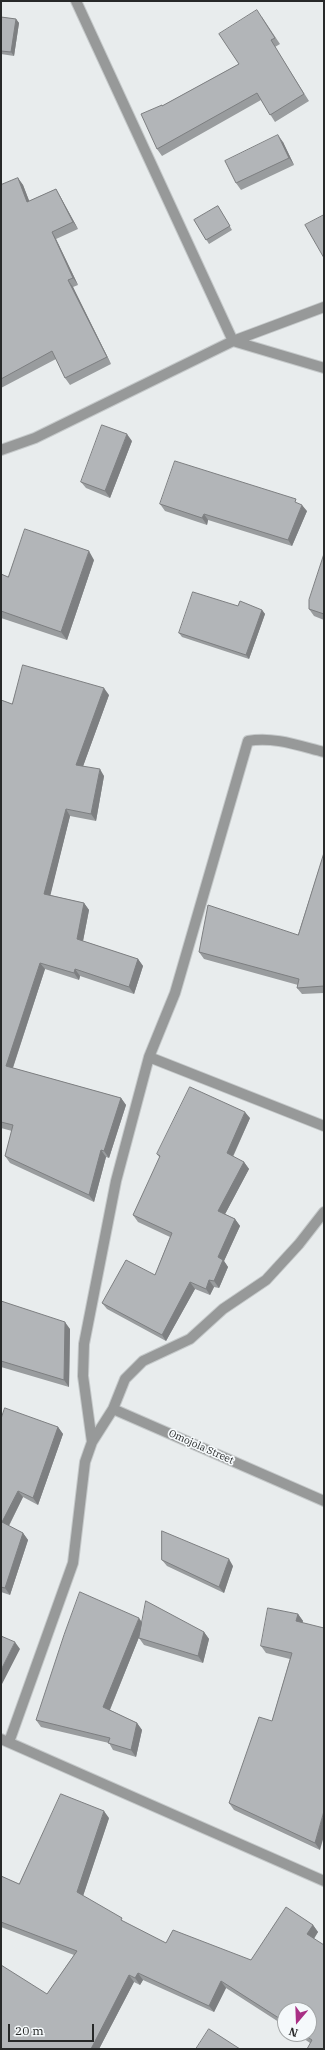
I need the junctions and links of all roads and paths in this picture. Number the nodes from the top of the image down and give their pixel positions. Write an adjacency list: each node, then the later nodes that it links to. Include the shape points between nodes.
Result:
1 (76, 1): 3 (street)
2 (324, 307): 3 (street)
3 (233, 341): 4 (street); 5 (street, via 35,438)
4 (324, 368)
5 (1, 450)
6 (324, 752): 7 (street, via 275,740 248,741 175,993)
7 (149, 1058): 8 (street); 11 (street, via 116,1182 84,1344 83,1376)
8 (324, 1126)
9 (324, 1212): 10 (street, via 266,1280 224,1309 190,1340 143,1361 125,1379)
10 (113, 1409): 11 (street); 12 (street, Omojola Street)
11 (92, 1442): 13 (street, via 85,1462 73,1563)
12 (324, 1501)
13 (5, 1741): 14 (street)
14 (324, 1881)

